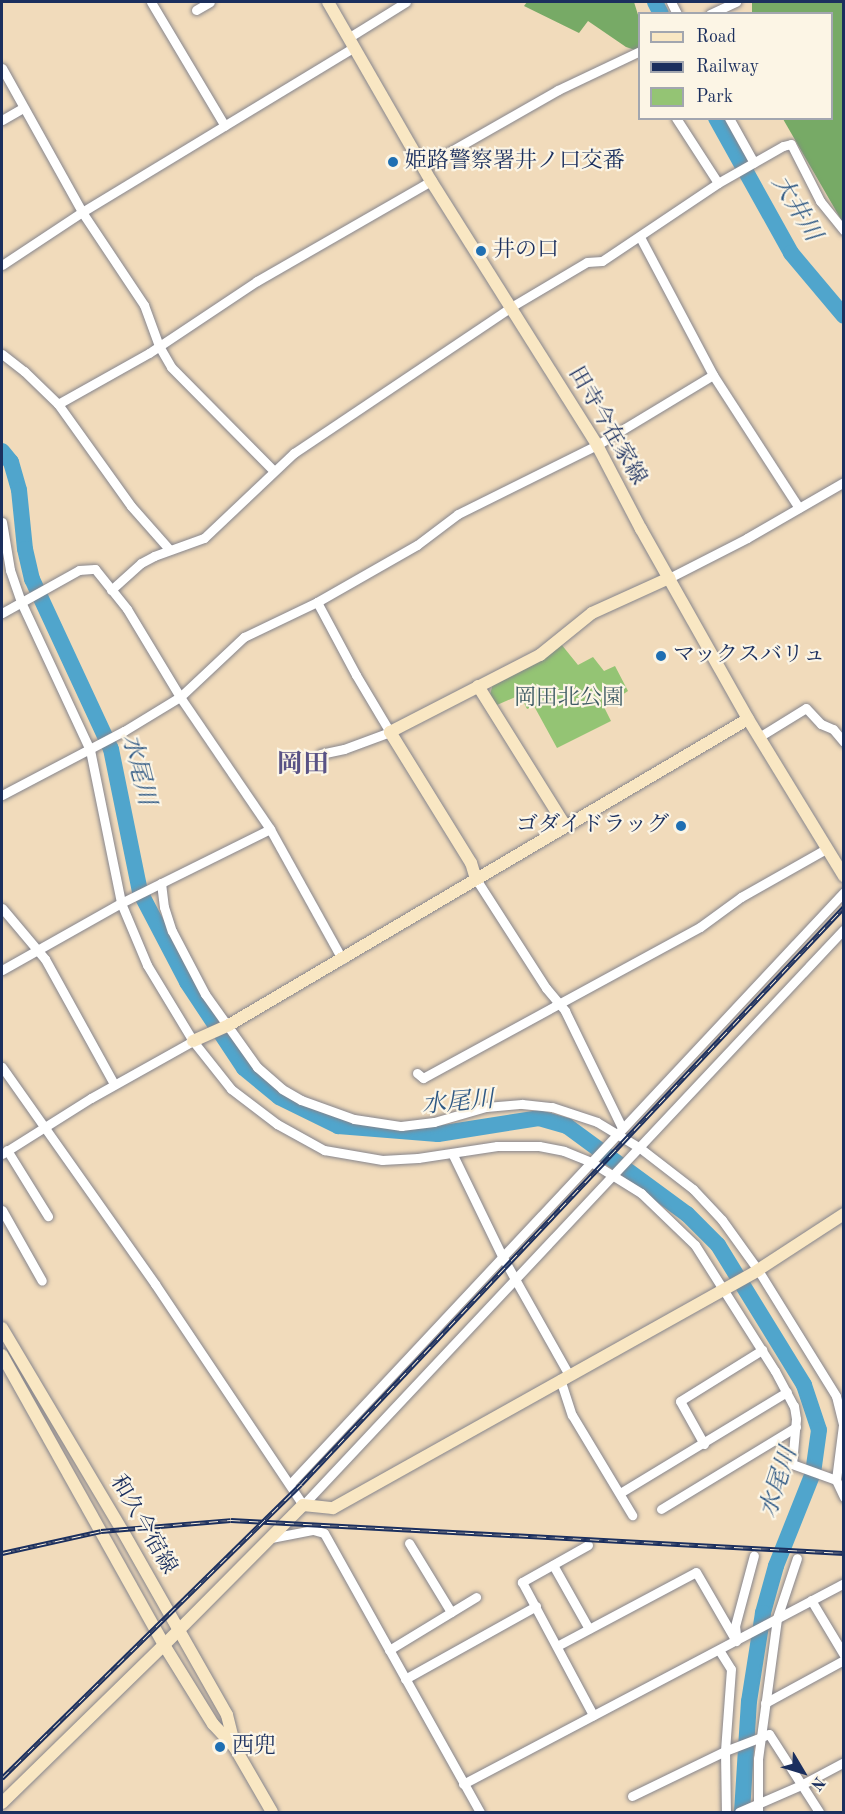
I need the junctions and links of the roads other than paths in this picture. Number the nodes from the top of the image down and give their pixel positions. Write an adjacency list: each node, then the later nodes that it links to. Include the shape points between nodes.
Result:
1 (151, 2): 15 (street)
2 (210, 2): 6 (street)
3 (328, 2): 8 (street, 田寺今在家線)
4 (406, 2): 8 (street)
5 (736, 2): 7 (street)
6 (196, 10)
7 (714, 12)
8 (351, 42): 15 (street); 17 (street, 田寺今在家線)
9 (638, 56): 17 (street, via 558,90)
10 (2, 68): 11 (street)
11 (23, 108): 12 (street); 20 (street)
12 (2, 120)
13 (677, 120): 19 (street)
14 (730, 120): 16 (street)
15 (225, 126): 20 (street)
16 (754, 163): 19 (street); 21 (street, via 791,144 820,201)
17 (423, 167): 18 (street, 田寺今在家線)
18 (431, 181): 24 (street, 田寺今在家線); 25 (street, via 257,281)
19 (718, 183): 22 (street, via 645,229)
20 (82, 212): 23 (street); 25 (street, via 144,305)
21 (843, 231)
22 (640, 237): 24 (street, via 602,261 587,262); 27 (street)
23 (2, 265)
24 (510, 307): 29 (street, 田寺今在家線); 30 (street, via 294,453)
25 (159, 346): 28 (street); 30 (street, via 171,367)
26 (2, 354): 28 (street)
27 (713, 375): 29 (street); 32 (street)
28 (58, 404): 34 (street, via 132,506)
29 (597, 445): 35 (street, 田寺今在家線); 38 (street, via 458,513 417,545)
30 (274, 471): 34 (street, via 204,538)
31 (843, 482): 32 (street)
32 (799, 508): 35 (street)
33 (2, 522): 37 (street, via 10,570)
34 (169, 549): 36 (street, via 141,563)
35 (669, 578): 40 (street, via 592,613 540,655); 42 (street, 田寺今在家線)
36 (111, 590): 37 (street, via 95,569 79,570); 41 (street, via 127,609)
37 (21, 602): 39 (street); 46 (street)
38 (317, 602): 41 (street, via 244,637); 43 (street)
39 (2, 613)
40 (478, 686): 43 (street); 49 (street)
41 (180, 697): 46 (street); 50 (street)
42 (748, 719): 44 (street, 田寺今在家線); 49 (street)
43 (390, 732): 47 (street); 53 (street, via 471,863)
44 (759, 737): 45 (street, via 806,708); 51 (street, 田寺今在家線)
45 (843, 742)
46 (90, 750): 48 (street); 56 (street)
47 (321, 754)
48 (2, 795)
49 (566, 825): 53 (street)
50 (270, 829): 54 (street); 60 (street)
51 (826, 849): 52 (street, 田寺今在家線); 62 (street, via 741,897 700,927)
52 (843, 876)
53 (476, 879): 60 (street); 62 (street)
54 (161, 883): 56 (street); 63 (street, via 164,907 180,950 205,994)
55 (843, 892): 69 (street)
56 (120, 903): 59 (street); 64 (street, via 147,965)
57 (2, 908): 59 (street)
58 (843, 929): 70 (street)
59 (38, 950): 61 (street); 67 (street)
60 (342, 959): 63 (street)
61 (2, 970)
62 (558, 1003): 66 (street, via 423,1078); 69 (street)
63 (229, 1025): 64 (street); 69 (street, via 257,1066 282,1089 354,1119 401,1126 434,1122 486,1107 522,1104 575,1113)
64 (193, 1041): 67 (street); 72 (street, via 231,1089 277,1124 324,1150 382,1160)
65 (2, 1067): 68 (street)
66 (417, 1073)
67 (114, 1084): 68 (street)
68 (44, 1127): 71 (street); 91 (street)
69 (619, 1132): 70 (street); 73 (street)
70 (640, 1148): 74 (street); 79 (street, via 693,1189 722,1220)
71 (4, 1152): 77 (street)
72 (452, 1153): 73 (street, via 497,1146 539,1146); 78 (street)
73 (591, 1162): 74 (street); 78 (street)
74 (612, 1177): 80 (street); 82 (street, via 641,1193 666,1214 695,1245)
75 (2, 1210): 81 (street)
76 (843, 1214): 79 (street)
77 (48, 1216)
78 (502, 1256): 80 (street); 91 (street)
79 (758, 1270): 82 (street); 90 (street, via 836,1396 843,1425)
80 (516, 1279): 86 (street); 94 (street)
81 (42, 1281)
82 (723, 1289): 84 (street); 86 (street)
83 (2, 1328): 110 (street, 和久今宿線)
84 (762, 1350): 87 (street); 89 (street, via 680,1401)
85 (2, 1355): 112 (street, 和久今宿線)
86 (564, 1377): 92 (street, via 572,1415); 94 (street, via 333,1508)
87 (787, 1392): 88 (street, via 794,1406); 89 (street)
88 (796, 1427): 90 (street, via 792,1464); 95 (street)
89 (704, 1444): 92 (street)
90 (836, 1480): 93 (street)
91 (290, 1484): 94 (street)
92 (620, 1493): 96 (street)
93 (843, 1497)
94 (303, 1505): 97 (street)
95 (662, 1509)
96 (632, 1515)
97 (271, 1538): 110 (street); 114 (street, via 313,1530 324,1533)
98 (409, 1544): 107 (street)
99 (588, 1545): 102 (street)
100 (754, 1555): 111 (street, via 735,1626)
101 (797, 1558): 108 (street)
102 (553, 1565): 106 (street, via 522,1582); 109 (street)
103 (843, 1583): 105 (street)
104 (476, 1597): 107 (street)
105 (812, 1600): 108 (street); 116 (street)
106 (536, 1606): 113 (street); 117 (street)
107 (451, 1612): 114 (street)
108 (777, 1618): 111 (street); 118 (street)
109 (589, 1629): 111 (street, via 696,1572); 113 (street)
110 (179, 1630): 112 (street); 121 (street, 和久今宿線, via 227,1715)
111 (736, 1641): 115 (street)
112 (164, 1645): 121 (street, 和久今宿線, via 213,1724); 127 (street)
113 (557, 1646): 119 (street)
114 (389, 1650): 117 (street)
115 (718, 1650): 119 (street); 122 (street, via 731,1668)
116 (843, 1657): 118 (street)
117 (405, 1679): 124 (street)
118 (765, 1703): 120 (street)
119 (593, 1714): 124 (street)
120 (760, 1736): 122 (street); 125 (street, via 769,1734); 128 (street)
121 (235, 1748): 129 (street, 和久今宿線)
122 (725, 1751): 126 (street); 131 (street)
123 (843, 1762): 125 (street)
124 (464, 1784): 130 (street)
125 (801, 1785): 128 (street); 133 (street)
126 (632, 1796)
127 (2, 1803)
128 (757, 1808): 132 (street)
129 (272, 1812)
130 (480, 1812)
131 (726, 1812)
132 (739, 1812)
133 (819, 1812)

